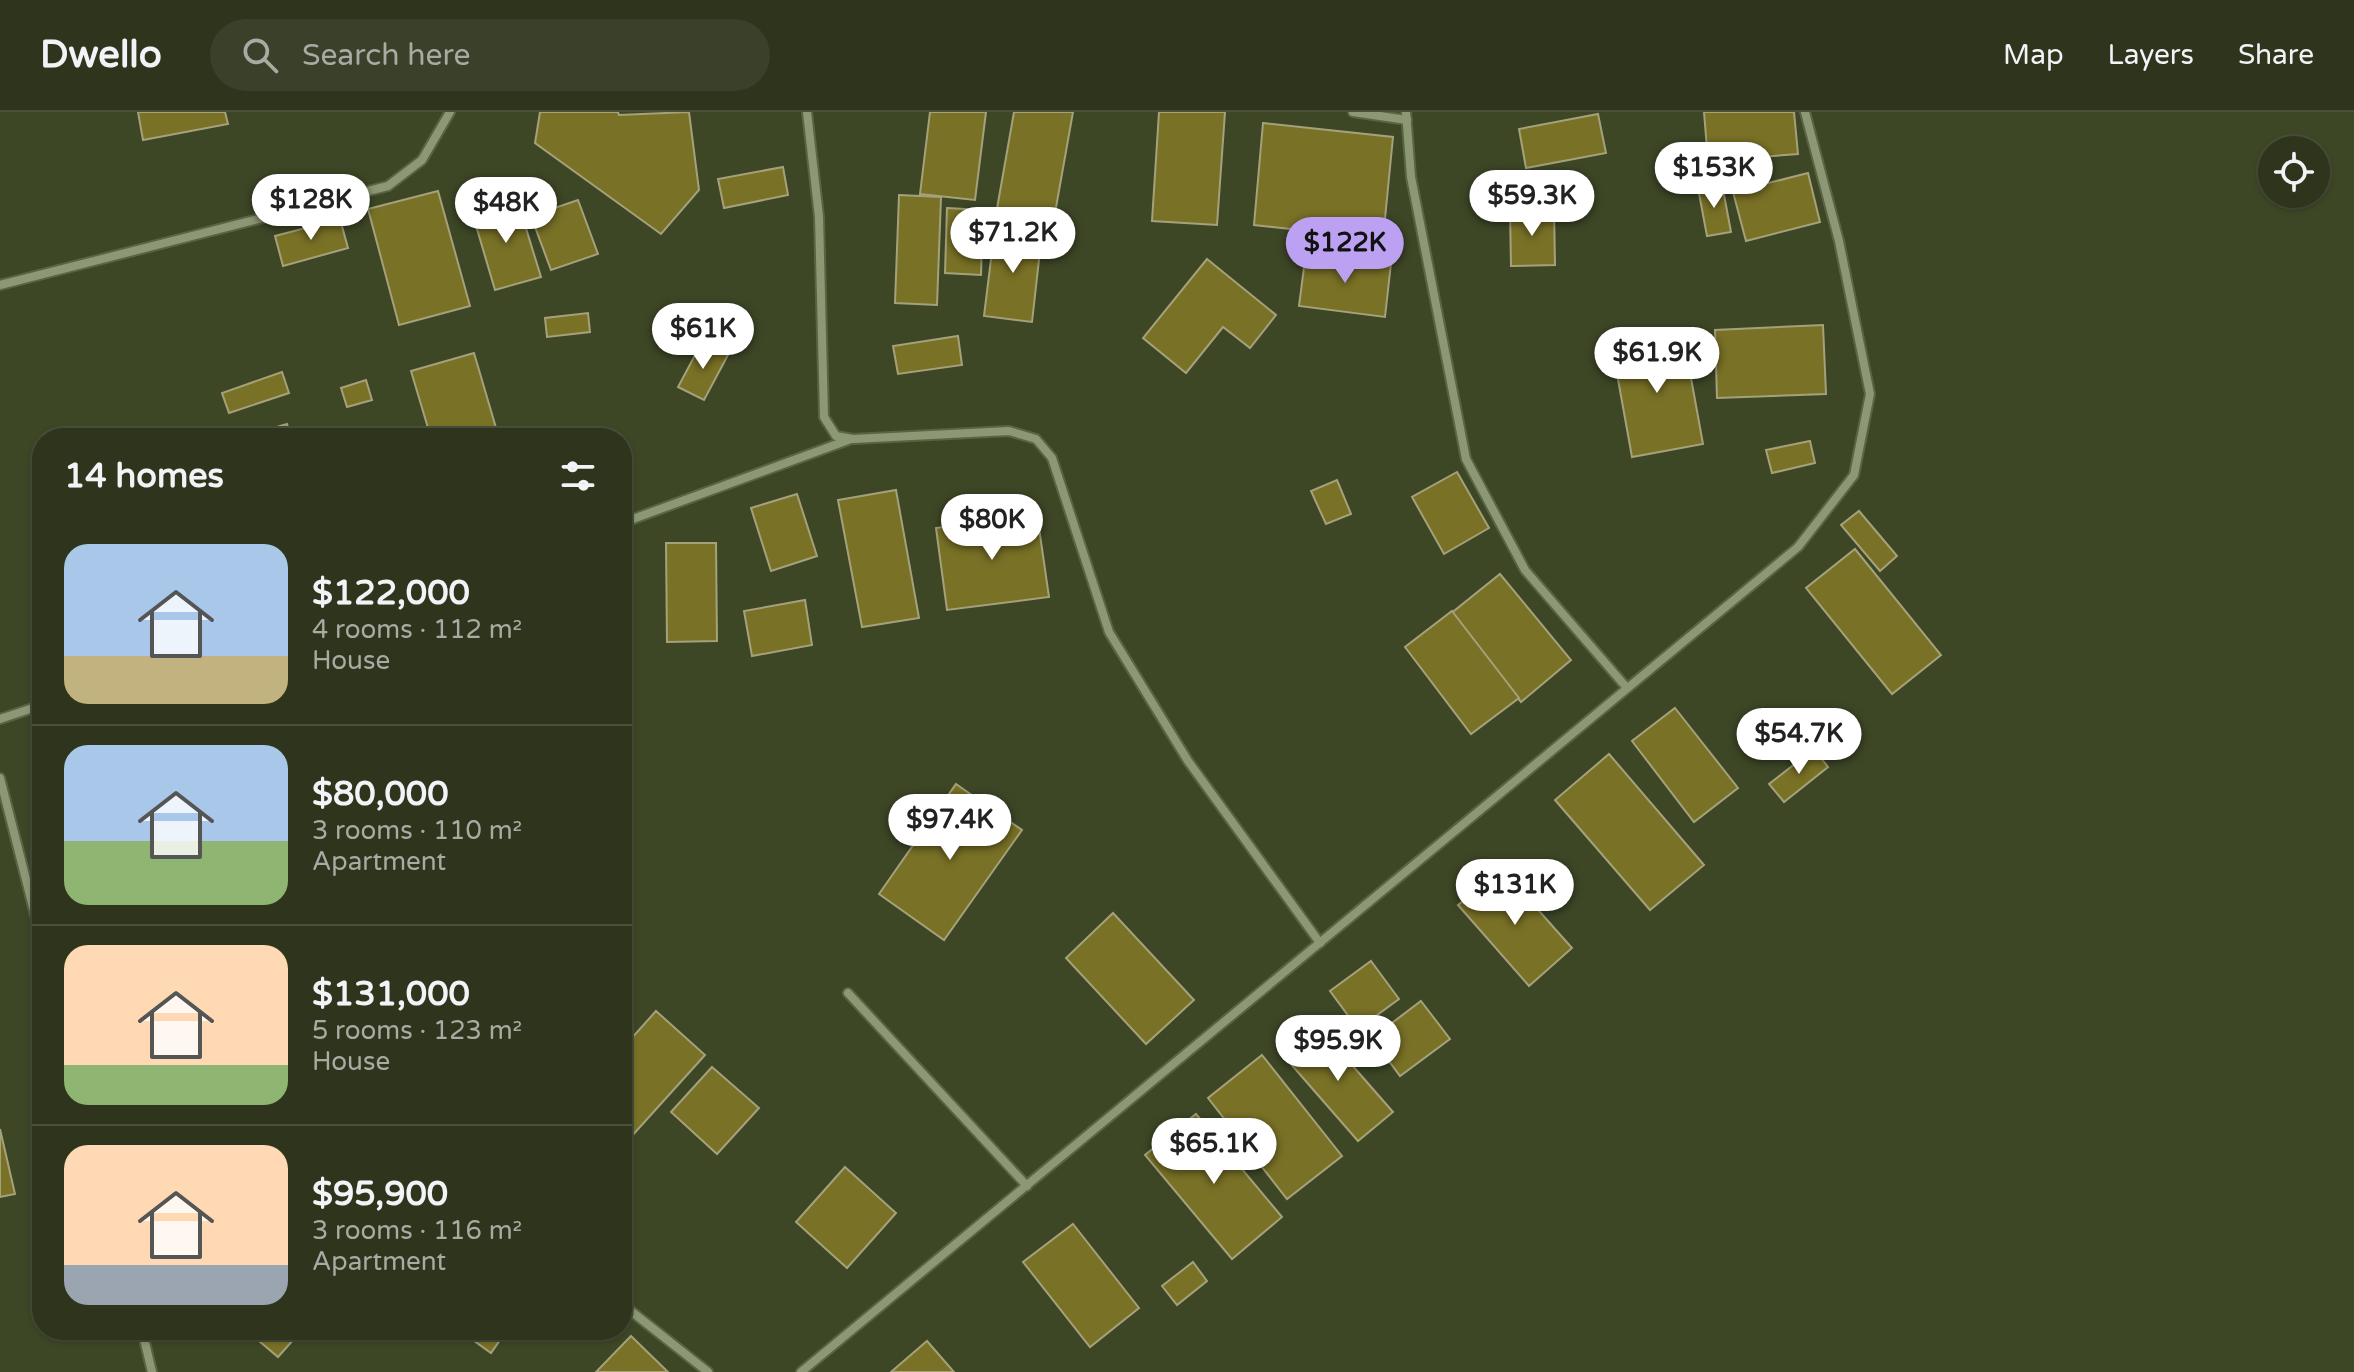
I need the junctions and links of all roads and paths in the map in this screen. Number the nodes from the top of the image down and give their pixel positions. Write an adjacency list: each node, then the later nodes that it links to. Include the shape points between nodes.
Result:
1 (450, 112): 6 (street, via 422,160 388,186)
2 (807, 112): 7 (street, via 819,217 824,417 836,436)
3 (1353, 112): 5 (street)
4 (1805, 112): 9 (street, via 1839,241 1870,394 1854,475 1798,547)
5 (1407, 116): 9 (street, via 1411,177 1466,459 1525,570)
6 (0, 285)
7 (853, 439): 8 (street); 14 (street, via 1009,431 1036,439 1052,458 1109,632 1188,761)
8 (632, 519)
9 (1627, 688): 14 (street)
10 (32, 708): 11 (street)
11 (0, 719)
12 (0, 778): 13 (street)
13 (32, 903)
14 (1320, 943): 16 (street)
15 (848, 993): 16 (street)
16 (1027, 1186): 21 (street)
17 (632, 1312): 20 (street)
18 (144, 1340): 19 (street)
19 (152, 1372)
20 (708, 1372)
21 (801, 1372)

